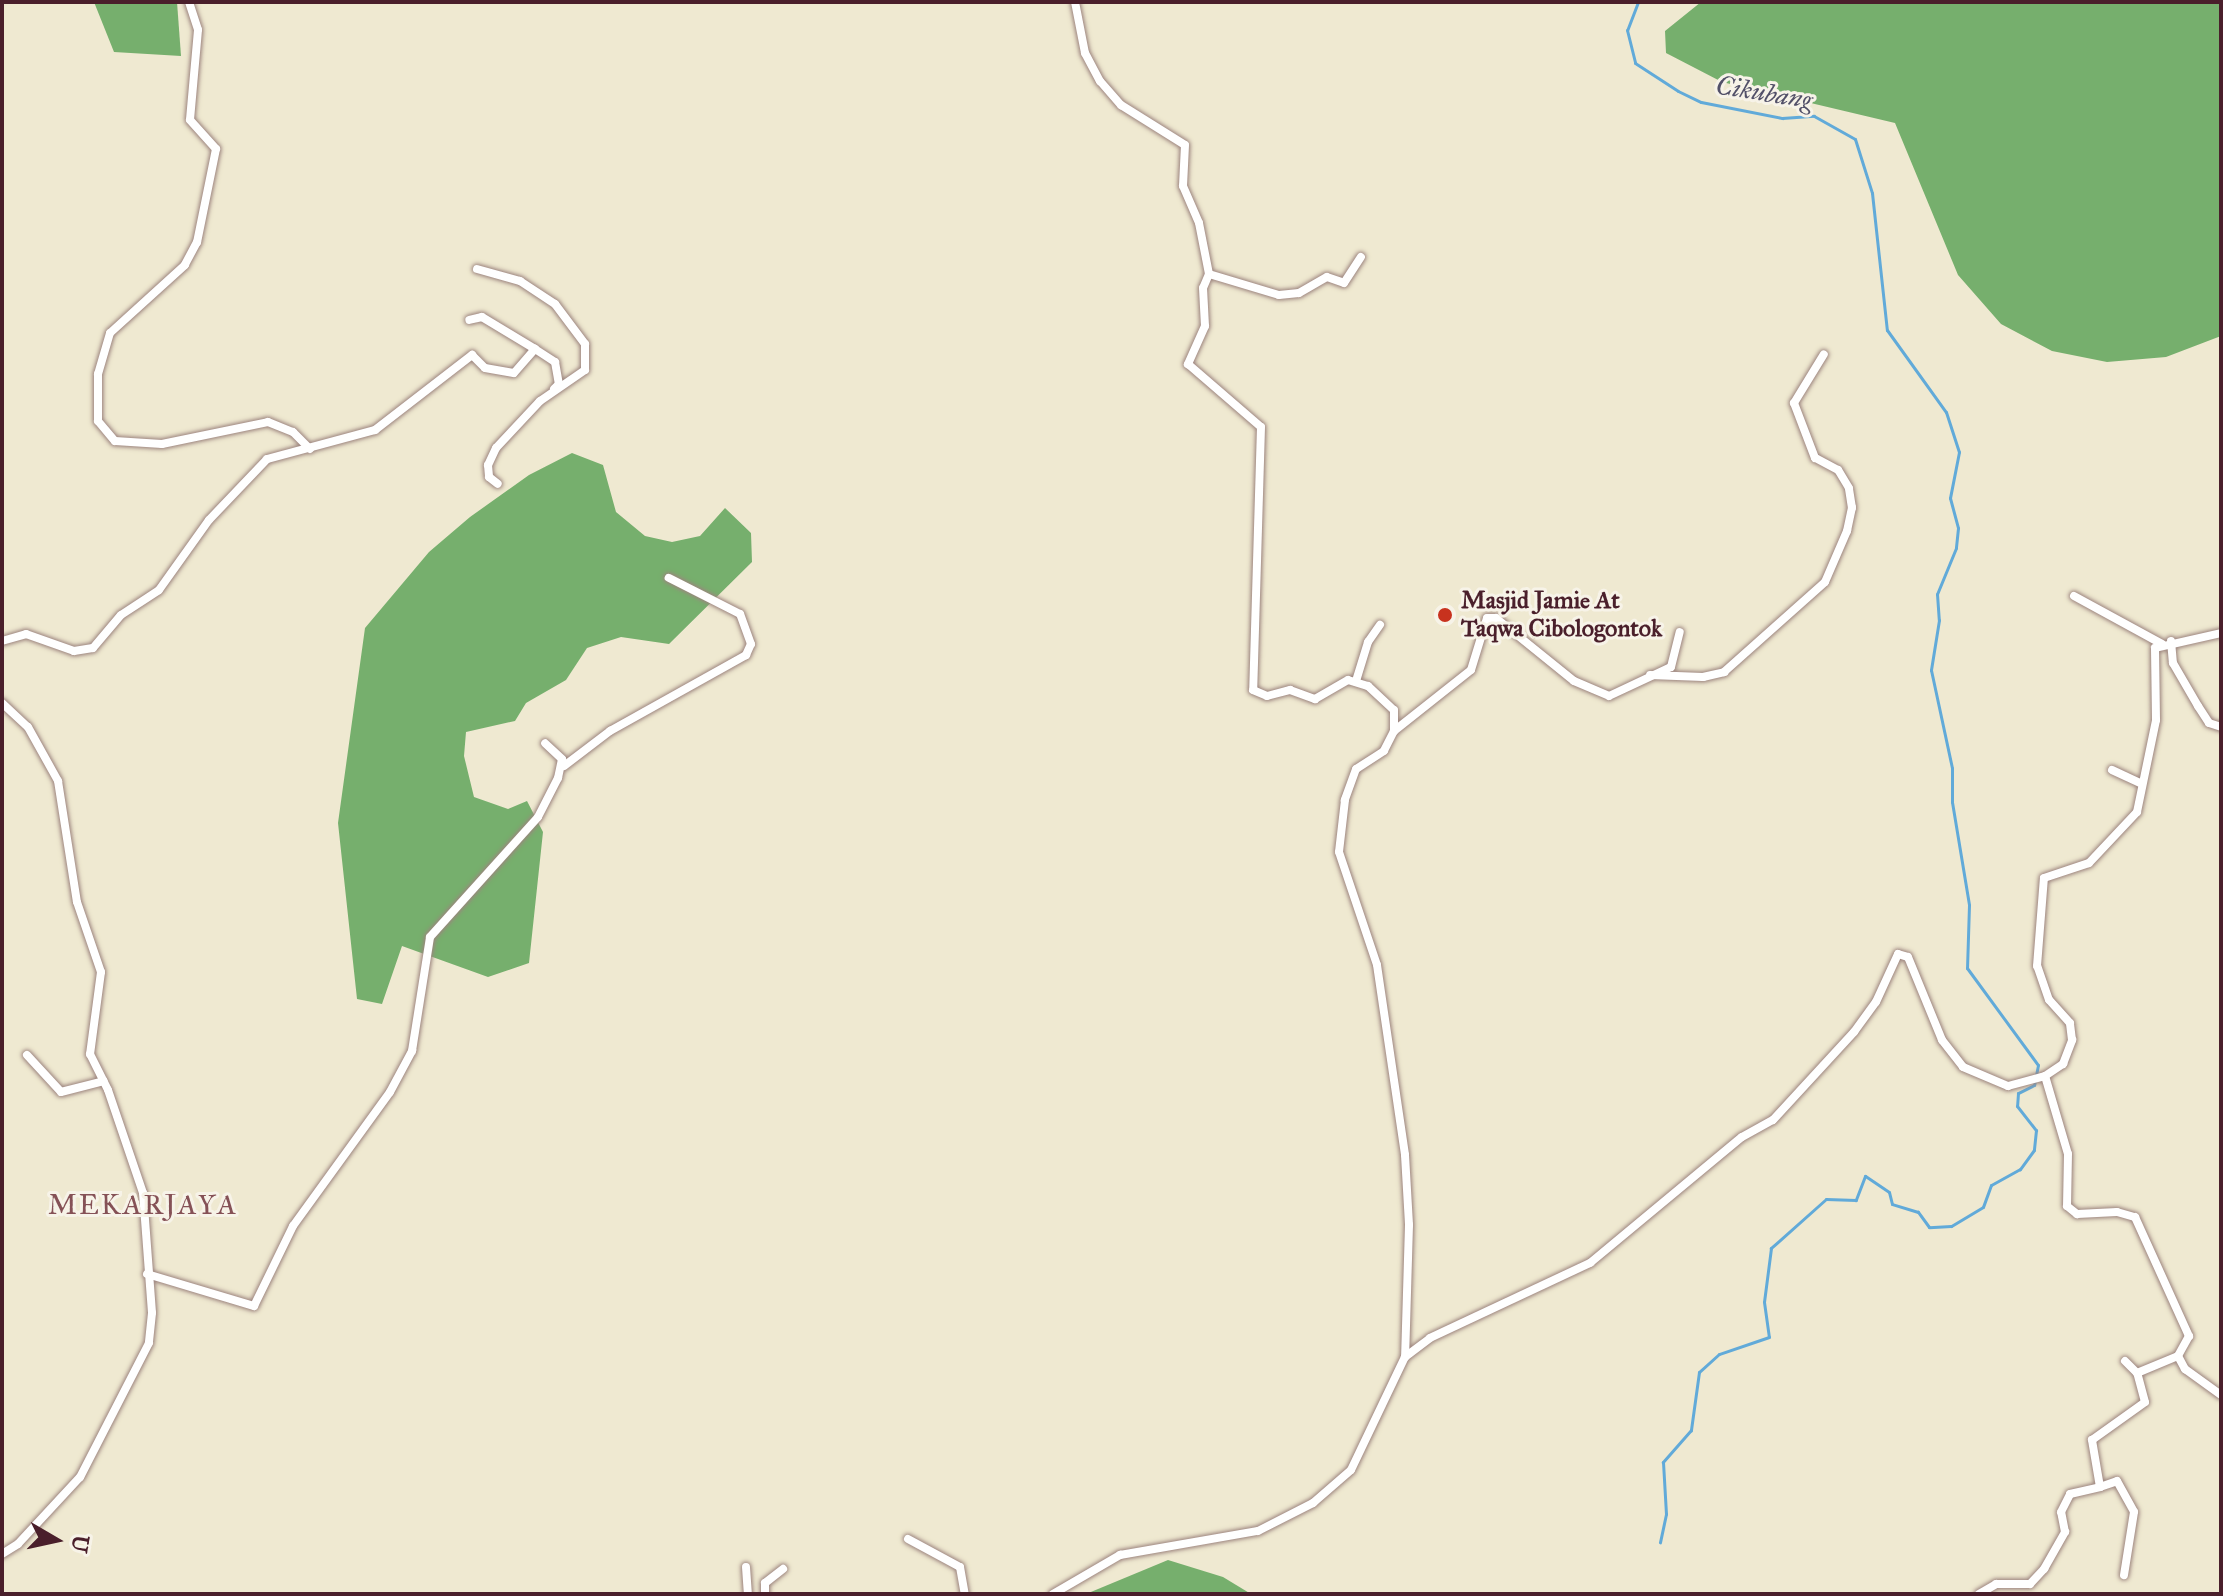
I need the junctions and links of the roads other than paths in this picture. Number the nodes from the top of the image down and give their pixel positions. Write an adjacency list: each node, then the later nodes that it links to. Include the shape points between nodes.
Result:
1 (189, 2): 10 (street, via 198,30 190,120 216,149 197,242 185,265 110,333 96,385 98,421 115,441 151,444 205,439 268,422 293,432)
2 (1075, 2): 5 (street, via 1083,48 1095,75 1118,102 1183,142 1183,186 1199,223)
3 (1361, 257): 5 (street, via 1344,283 1327,277 1299,293 1279,295)
4 (477, 269): 9 (street, via 520,281 555,304 585,344 585,370 573,383)
5 (1209, 274): 20 (street, via 1203,288 1205,326 1189,366 1228,395 1262,433 1255,494 1259,552 1253,690 1267,696 1290,690 1315,699 1343,680)
6 (469, 320): 7 (street, via 482,317)
7 (535, 349): 9 (street, via 555,362 559,384); 10 (street, via 514,373 485,368 472,355 397,417 365,434)
8 (1824, 354): 19 (street, via 1794,403 1815,458 1838,470 1851,498 1847,531 1825,582 1724,672 1703,677)
9 (551, 391): 11 (street, via 496,448 488,465 489,477)
10 (310, 449): 17 (street, via 257,466 209,520 159,590 121,615 93,648 74,651 26,634)
11 (498, 484)
12 (669, 578): 25 (street, via 740,614 751,644 746,655 610,731)
13 (2074, 596): 18 (street)
14 (1380, 625): 20 (street, via 1368,642)
15 (1680, 632): 19 (street, via 1671,667)
16 (2221, 633): 18 (street)
17 (2, 641)
18 (2166, 643): 22 (street, via 2209,723); 27 (street, via 2154,650 2156,720)
19 (1650, 675): 23 (street, via 1608,696 1574,681 1496,618 1487,618 1471,670)
20 (1356, 681): 23 (street, via 1392,705)
21 (2, 703): 30 (street, via 28,727 58,781 77,902 101,972 89,1051)
22 (2221, 727)
23 (1394, 731): 33 (street, via 1381,754 1356,769 1345,800 1339,852 1377,965 1405,1155)
24 (545, 743): 25 (street)
25 (564, 766): 31 (street, via 538,817 430,937 412,1051 390,1092 293,1226 254,1306)
26 (2112, 770): 27 (street)
27 (2142, 784): 29 (street, via 2137,812 2128,826 2089,863 2044,878 2037,966 2049,1000 2070,1023 2072,1037 2065,1062)
28 (27, 1055): 30 (street, via 61,1092)
29 (2045, 1076): 32 (street, via 2068,1154 2067,1206 2077,1214 2117,1212 2135,1217 2189,1336); 33 (street, via 1994,1083 1957,1061 1942,1040 1908,957 1898,954 1876,1002 1854,1032 1773,1120 1742,1137 1634,1221 1590,1263 1430,1338)
30 (104, 1081): 31 (street, via 143,1193)
31 (147, 1274): 39 (street, via 149,1343 80,1477 18,1544)
32 (2178, 1356): 35 (street); 36 (street, via 2185,1369)
33 (1405, 1357): 46 (street, via 1351,1470 1303,1510 1258,1531 1120,1555)
34 (2125, 1361): 35 (street)
35 (2139, 1372): 37 (street, via 2145,1402 2092,1442)
36 (2221, 1395)
37 (2100, 1487): 42 (street, via 2117,1481 2134,1512); 47 (street, via 2070,1494 2061,1512 2065,1532 2033,1582 1996,1584)
38 (908, 1539): 45 (street, via 960,1567)
39 (2, 1554)
40 (746, 1567): 43 (street)
41 (783, 1569): 44 (street, via 765,1583)
42 (2124, 1575)
43 (748, 1594)
44 (765, 1594)
45 (965, 1594)
46 (1053, 1594)
47 (1979, 1594)

